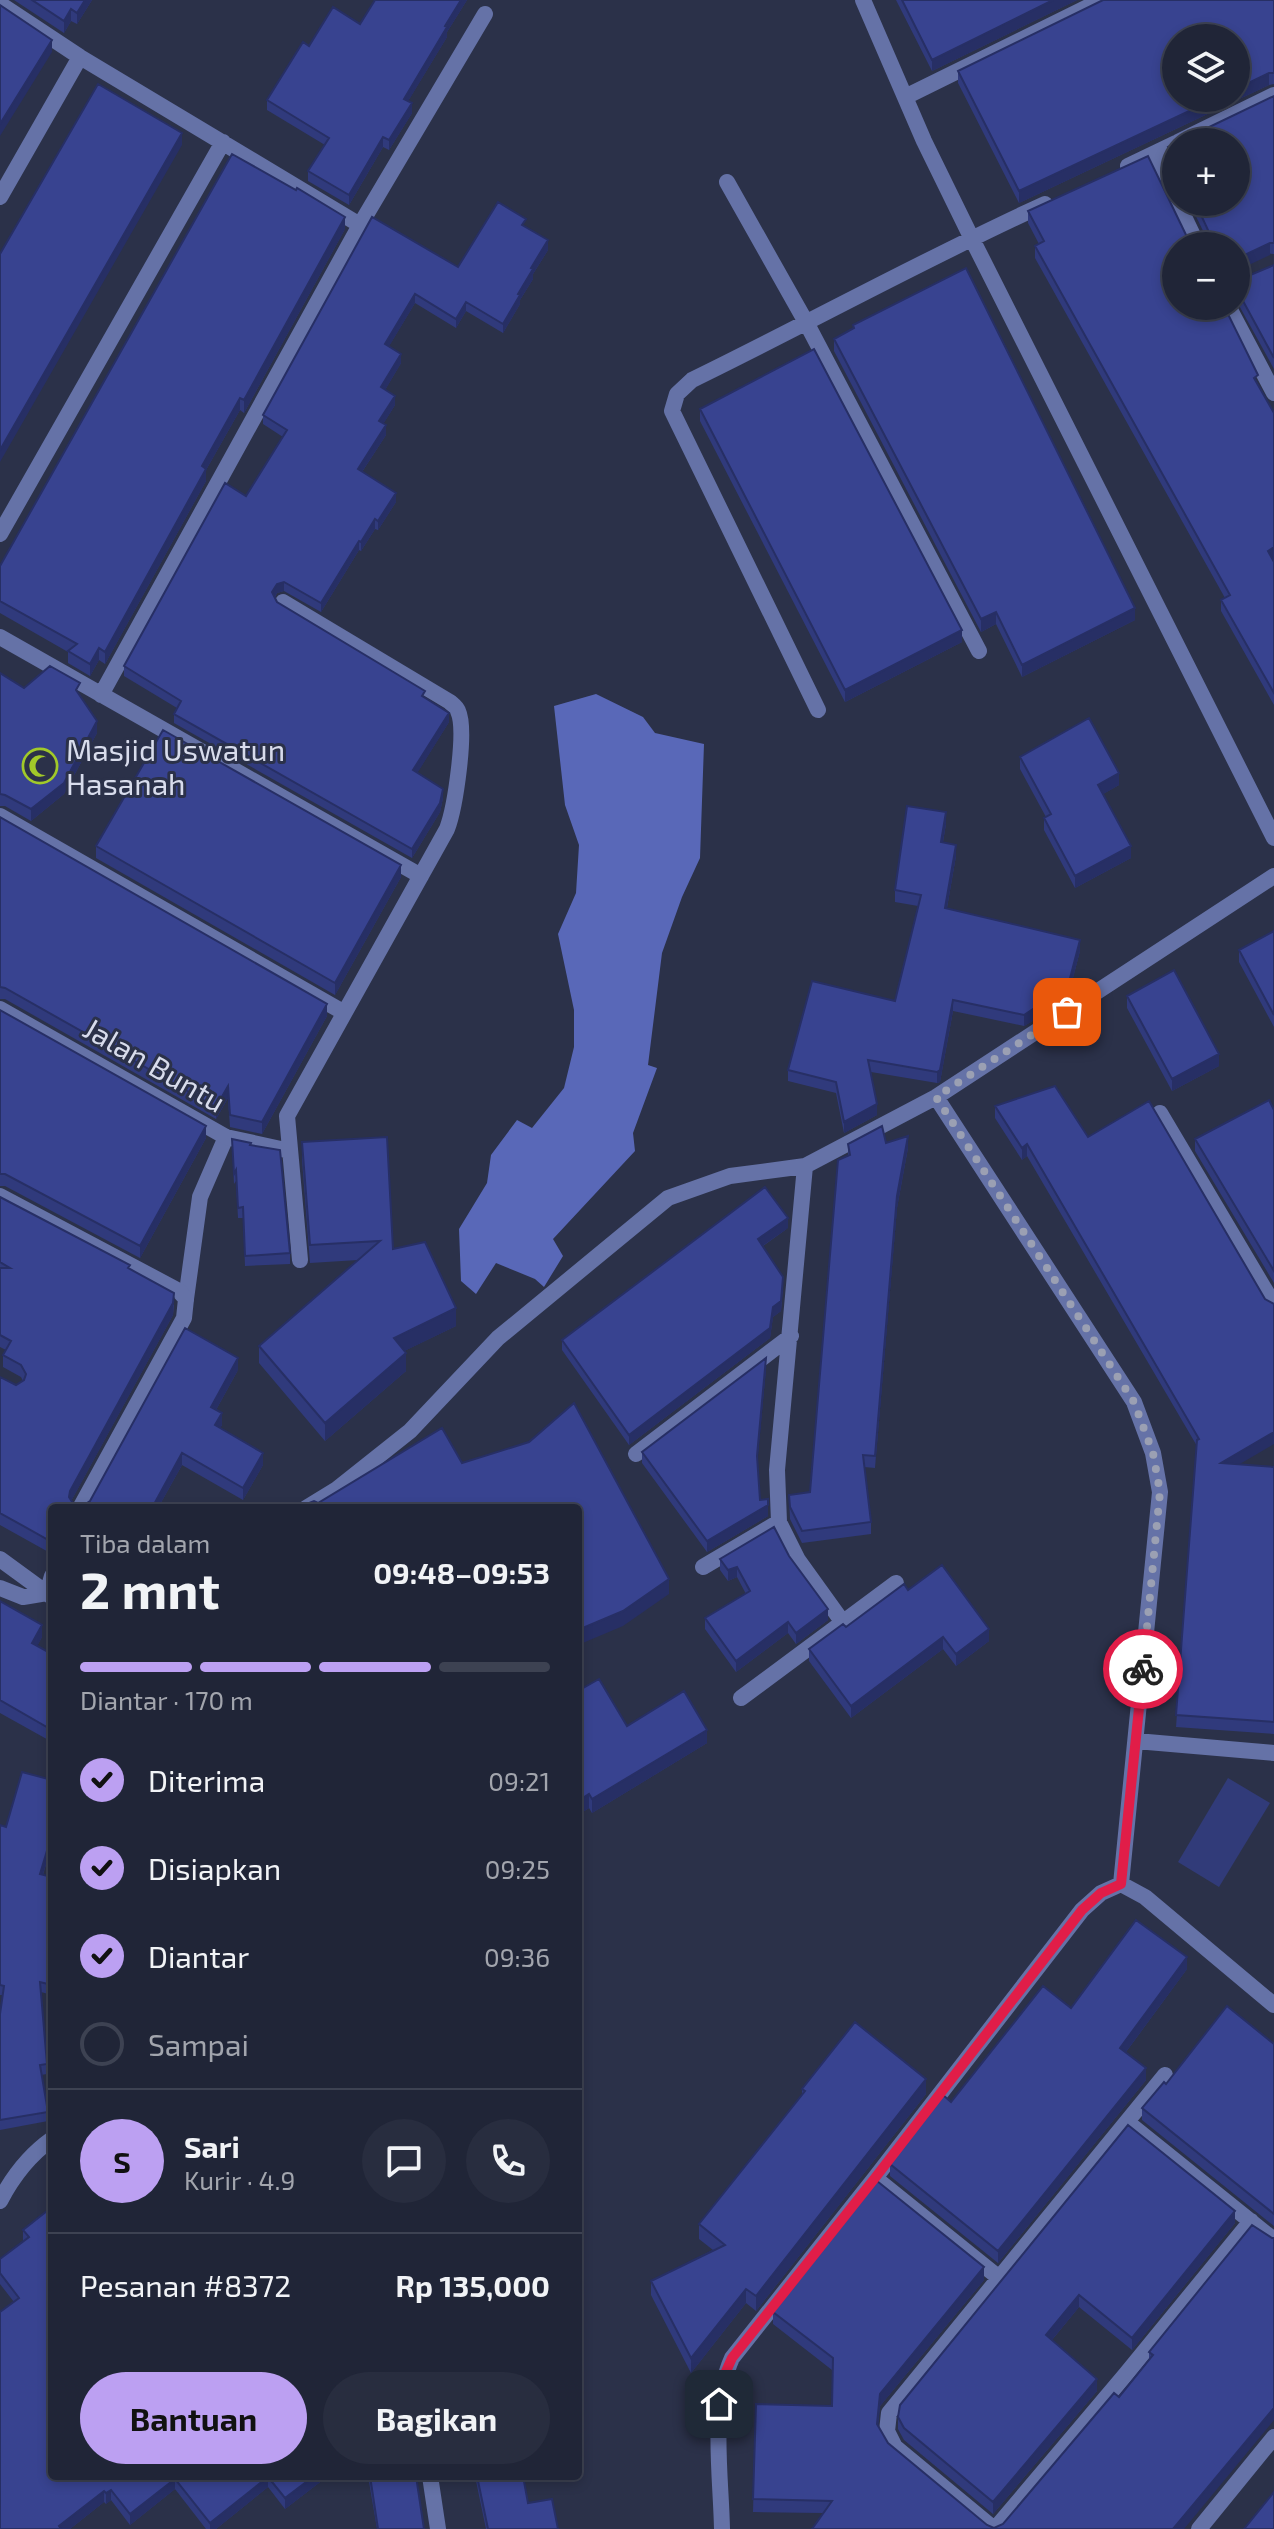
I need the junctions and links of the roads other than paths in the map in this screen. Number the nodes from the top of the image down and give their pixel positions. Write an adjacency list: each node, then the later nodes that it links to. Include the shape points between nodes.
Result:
1 (863, 0): 7 (street)
2 (1102, 0): 7 (street)
3 (0, 4): 5 (street)
4 (485, 14): 17 (street)
5 (80, 57): 9 (street); 15 (street)
6 (1274, 95): 8 (street)
7 (905, 97): 18 (street)
8 (1207, 128)
9 (223, 142): 17 (street); 22 (street)
10 (1162, 150): 11 (street)
11 (1154, 154): 12 (street); 13 (street)
12 (1162, 170)
13 (1112, 173)
14 (727, 182): 20 (street)
15 (0, 197)
16 (1056, 199): 18 (street)
17 (360, 225): 26 (street)
18 (971, 237): 20 (street); 29 (street)
19 (1235, 320): 21 (street)
20 (807, 324): 25 (street); 27 (street, via 692,380 677,394 672,411)
21 (1274, 393)
22 (0, 534)
23 (283, 602): 30 (street, via 458,709 453,813)
24 (0, 637): 26 (street)
25 (979, 651)
26 (101, 695): 30 (street)
27 (818, 710)
28 (0, 816): 33 (street)
29 (1274, 838)
30 (421, 876): 33 (street)
31 (1274, 876): 34 (street)
32 (0, 1009): 36 (street, Jalan Buntu)
33 (343, 1012): 37 (street, via 287,1116)
34 (936, 1097): 38 (street); 57 (street, via 1134,1402 1153,1453 1160,1492)
35 (1160, 1113): 41 (street)
36 (226, 1137): 37 (street, Jalan Buntu); 42 (street, via 200,1197)
37 (290, 1151): 40 (street)
38 (805, 1166): 44 (street); 47 (street, via 730,1176 668,1198 498,1338 410,1431)
39 (0, 1196): 42 (street)
40 (300, 1260)
41 (1268, 1281): 43 (street)
42 (186, 1299): 46 (street, via 184,1318)
43 (1274, 1305)
44 (791, 1336): 45 (street); 48 (street, via 777,1470)
45 (636, 1454)
46 (82, 1504)
47 (313, 1504)
48 (779, 1522): 50 (street); 55 (street, via 798,1560)
49 (0, 1559): 53 (street)
50 (703, 1567)
51 (896, 1583): 55 (street)
52 (0, 1588): 54 (street, via 23,1597)
53 (48, 1594)
54 (48, 1595)
55 (844, 1624): 56 (street)
56 (741, 1698)
57 (1136, 1741): 58 (street); 59 (street)
58 (1274, 1753)
59 (1121, 1884): 60 (street, via 1145,1897); 64 (street, via 1082,1910)
60 (1274, 2005)
61 (1165, 2075): 62 (street)
62 (1127, 2122): 66 (street); 68 (street)
63 (48, 2142): 65 (street, via 11,2180)
64 (875, 2178): 68 (street); 72 (street, via 732,2358 723,2378)
65 (0, 2201)
66 (1251, 2221): 67 (street); 73 (street)
67 (1274, 2240)
68 (998, 2277): 73 (street, via 889,2413 887,2431 895,2447)
69 (1274, 2437): 74 (street)
70 (431, 2480): 71 (street)
71 (438, 2529)
72 (722, 2529)
73 (994, 2529)
74 (1199, 2529)

